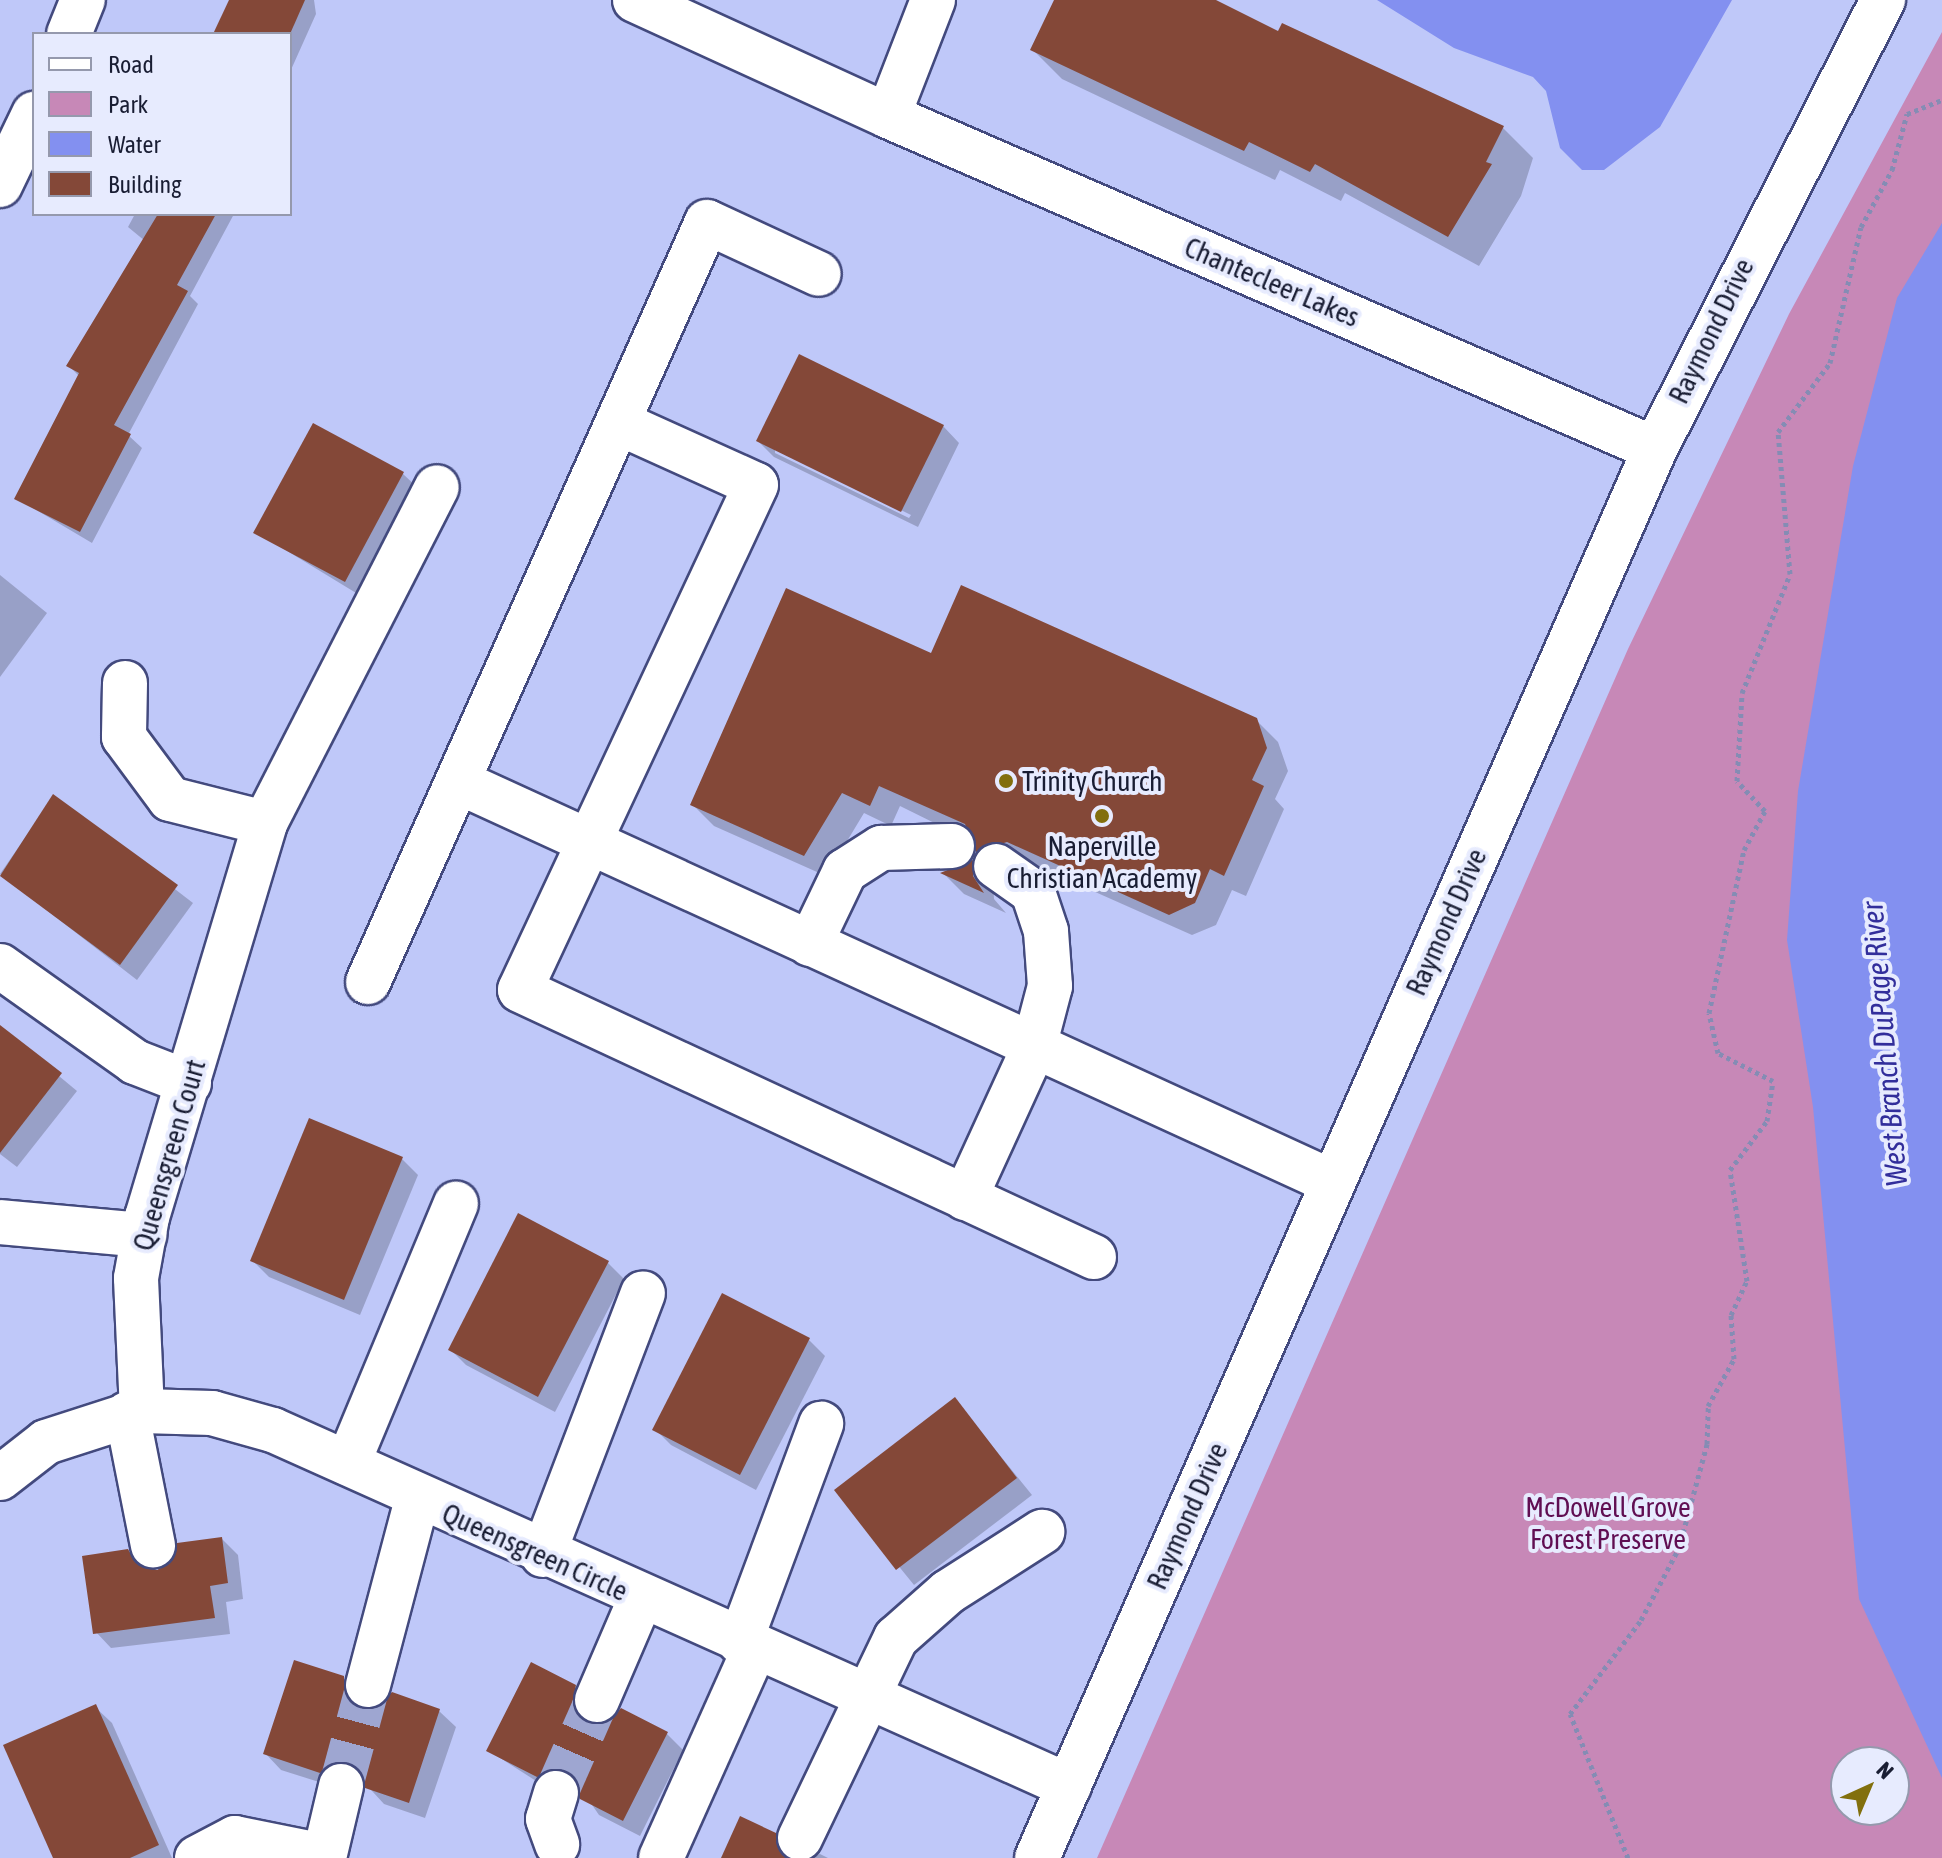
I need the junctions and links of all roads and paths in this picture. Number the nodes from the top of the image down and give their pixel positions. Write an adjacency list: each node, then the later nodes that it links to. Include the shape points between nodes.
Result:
1 (83, 0): 5 (street)
2 (635, 0): 7 (street, Chantecleer Lakes)
3 (933, 0): 7 (street)
4 (1883, 0): 12 (street, Raymond Drive)
5 (70, 32)
6 (1942, 100): 54 (path, via 1907,114 1892,170 1861,227 1830,363 1778,432 1790,574 1742,693 1737,781 1765,811 1744,850 1709,1013 1718,1053 1773,1081 1767,1121 1730,1170 1747,1281 1731,1315 1734,1359 1708,1406 1707,1444 1679,1548 1641,1620 1570,1714)
7 (888, 116): 12 (street, Chantecleer Lakes)
8 (32, 118): 9 (street)
9 (0, 185)
10 (819, 274): 11 (street, via 707,222)
11 (619, 423): 15 (street); 17 (street, via 756,485)
12 (1655, 449): 25 (street, Raymond Drive)
13 (437, 487): 16 (street, Queensgreen Court)
14 (125, 683): 16 (street, via 124,737 170,799)
15 (461, 783): 17 (street); 22 (street)
16 (265, 823): 24 (street, Queensgreen Court)
17 (591, 843): 20 (street); 26 (street, via 520,990)
18 (952, 846): 20 (street, via 913,841 881,848 845,871)
19 (996, 866): 23 (street, via 1033,892 1046,931 1050,986)
20 (810, 944): 23 (street)
21 (0, 966): 24 (street, via 135,1062)
22 (368, 982)
23 (1034, 1047): 25 (street); 26 (street)
24 (195, 1063): 29 (street, Queensgreen Court)
25 (1332, 1182): 46 (street, Raymond Drive)
26 (965, 1198): 30 (street)
27 (456, 1204): 34 (street)
28 (0, 1222): 29 (street)
29 (144, 1235): 32 (street, Queensgreen Court, via 136,1278)
30 (1094, 1257)
31 (643, 1293): 39 (street)
32 (135, 1413): 34 (street, Queensgreen Circle, via 212,1413); 35 (street, Queensgreen Circle, via 46,1442); 38 (street, Queensgreen Court)
33 (821, 1424): 41 (street)
34 (348, 1463): 36 (street, Queensgreen Circle)
35 (0, 1478)
36 (417, 1500): 39 (street, Queensgreen Circle); 42 (street)
37 (1042, 1532): 43 (street, via 948,1592 896,1638)
38 (153, 1545)
39 (543, 1555): 40 (street, Queensgreen Circle)
40 (641, 1598): 41 (street, Queensgreen Circle); 44 (street)
41 (747, 1645): 43 (street, Queensgreen Circle); 52 (street)
42 (368, 1685)
43 (863, 1696): 46 (street, Queensgreen Circle); 48 (street)
44 (597, 1700)
45 (341, 1786): 50 (street)
46 (1069, 1786): 53 (street, Raymond Drive)
47 (556, 1793): 49 (street, via 548,1819)
48 (800, 1838)
49 (567, 1853)
50 (324, 1857): 51 (street, via 235,1838)
51 (197, 1858)
52 (661, 1858)
53 (1037, 1858)
54 (1628, 1858)

